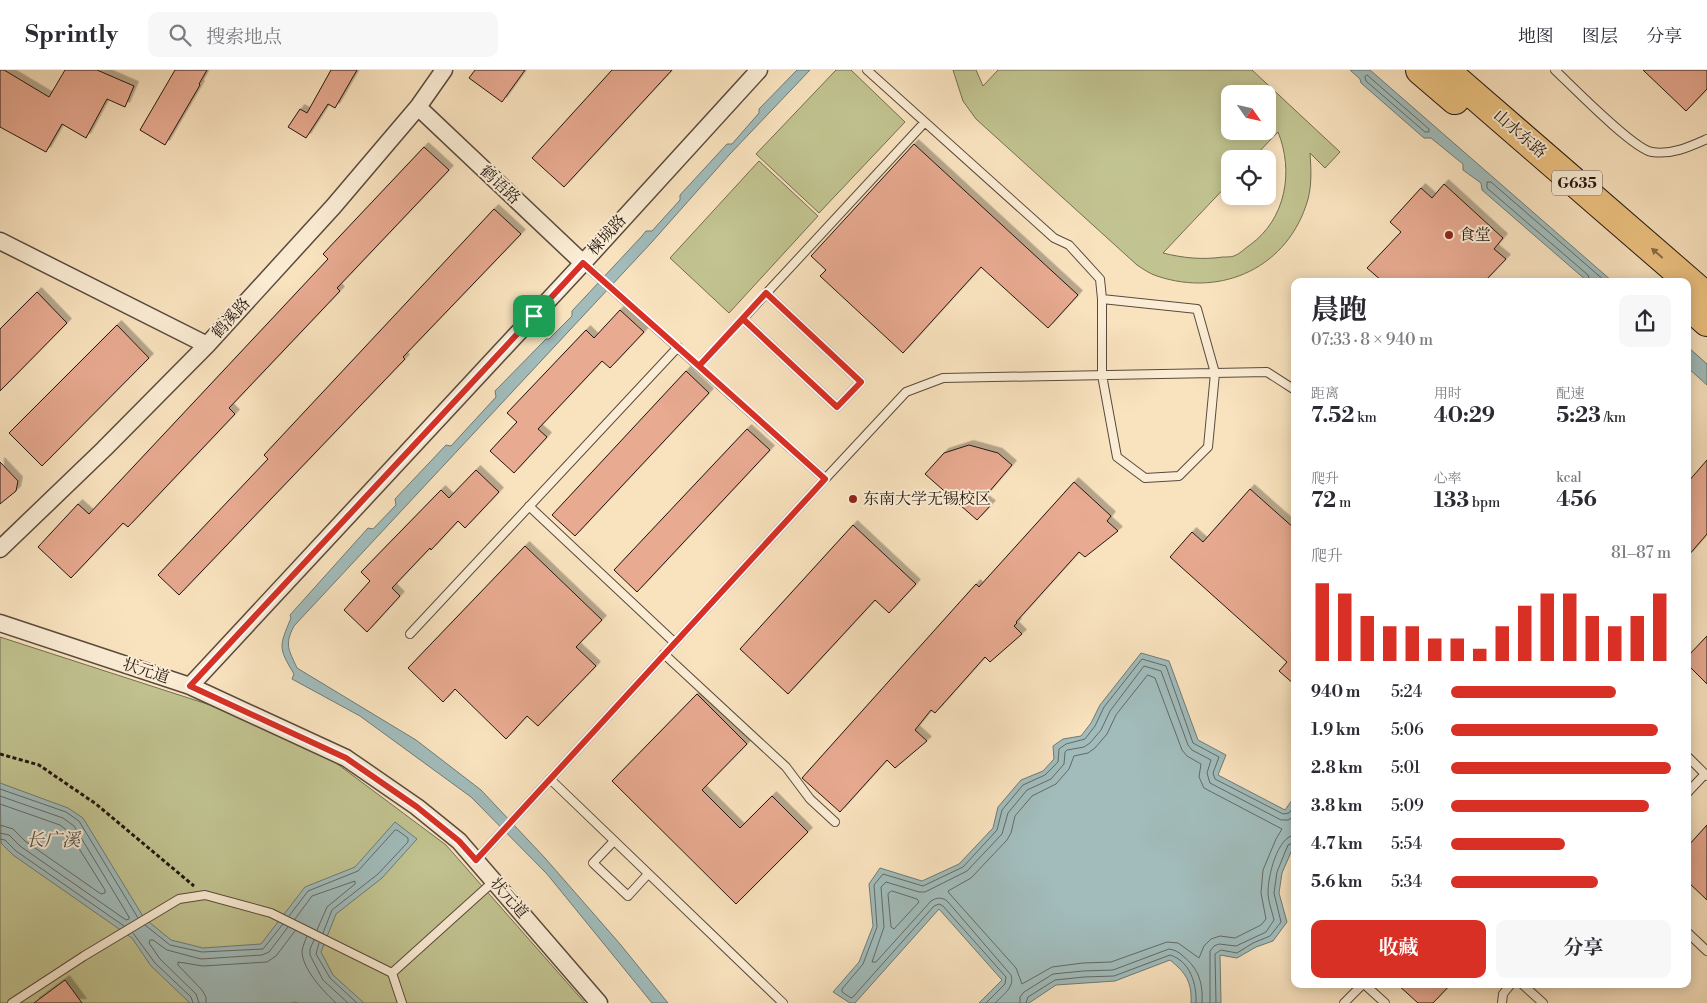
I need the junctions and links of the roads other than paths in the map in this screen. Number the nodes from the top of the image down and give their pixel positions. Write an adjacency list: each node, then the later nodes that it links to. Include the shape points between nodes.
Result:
1 (444, 70): 7 (street, 鹤溪路)
2 (759, 70): 11 (street, 楝城路)
3 (867, 70): 8 (lane)
4 (1420, 70): 12 (highway, 山水东路 / G635)
5 (1445, 70): 13 (highway, 山水东路 / G635, one-way to 5)
6 (1555, 70): 9 (lane, via 1626,137 1650,152 1679,152)
7 (418, 107): 11 (street, 鹤语路); 21 (street, 鹤溪路, via 333,207)
8 (924, 123): 15 (lane); 17 (lane, via 1054,238 1069,245 1100,279)
9 (1707, 139)
10 (0, 241): 21 (street)
11 (583, 263): 22 (lane); 34 (street, 楝城路)
12 (1658, 278)
13 (1685, 278)
14 (1691, 283): 16 (highway, 山水东路 / G635, one-way to 14)
15 (766, 293): 19 (lane); 19 (lane, via 861,382 837,407)
16 (1707, 297)
17 (1102, 299): 24 (lane, via 1197,309); 25 (lane)
18 (1691, 308): 20 (highway)
19 (743, 319): 23 (lane)
20 (1707, 322)
21 (207, 345): 29 (street, 鹤溪路)
22 (678, 346): 23 (lane); 28 (lane)
23 (699, 366): 27 (lane)
24 (1215, 373): 25 (lane); 25 (lane, via 1208,447 1179,476 1145,478 1117,457); 26 (lane, via 1267,372)
25 (1102, 375): 27 (lane, via 943,378 906,392)
26 (1291, 387)
27 (825, 479): 32 (lane)
28 (529, 506): 31 (lane); 32 (lane)
29 (0, 549)
30 (0, 623): 34 (street, 状元道)
31 (410, 634)
32 (675, 643): 33 (lane)
33 (664, 654): 37 (lane); 39 (lane, via 786,767 810,799)
34 (190, 686): 41 (street, 状元道, via 346,758 417,807 459,841)
35 (1691, 760): 36 (lane)
36 (1706, 775): 38 (lane)
37 (550, 779): 40 (lane); 41 (lane)
38 (1691, 789)
39 (835, 822)
40 (614, 840): 42 (lane); 42 (lane, via 593,863 628,896)
41 (476, 860): 43 (street, 状元道)
42 (648, 874): 54 (lane)
43 (494, 881): 46 (lane); 53 (street, 状元道)
44 (1691, 937): 45 (lane)
45 (1707, 951)
46 (392, 973): 51 (lane, via 271,913 205,895 179,899); 52 (lane)
47 (1359, 988): 55 (lane)
48 (1368, 988): 56 (lane)
49 (1508, 988): 57 (lane)
50 (1526, 988): 58 (lane)
51 (12, 1003)
52 (402, 1003)
53 (599, 1003)
54 (783, 1003)
55 (1344, 1003)
56 (1385, 1003)
57 (1502, 1003)
58 (1543, 1003)

